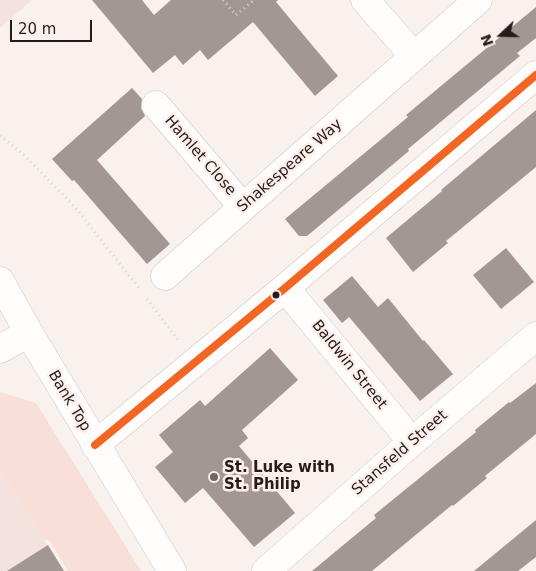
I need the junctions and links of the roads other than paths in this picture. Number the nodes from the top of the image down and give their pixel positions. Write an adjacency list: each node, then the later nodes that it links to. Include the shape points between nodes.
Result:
1 (366, 0): 3 (street)
2 (478, 0): 3 (street, Shakespeare Way)
3 (414, 56): 6 (street, Shakespeare Way)
4 (536, 75): 9 (street)
5 (156, 105): 6 (street, Hamlet Close)
6 (243, 207): 7 (street, Shakespeare Way)
7 (165, 276)
8 (0, 281): 10 (street, Bank Top)
9 (285, 288): 13 (street, Baldwin Street); 14 (street)
10 (29, 333): 12 (street); 14 (street, Bank Top)
11 (536, 336): 13 (street, Stansfeld Street)
12 (0, 349)
13 (412, 442): 16 (street, Stansfeld Street)
14 (95, 445): 15 (street, Bank Top)
15 (172, 571)
16 (266, 571)

